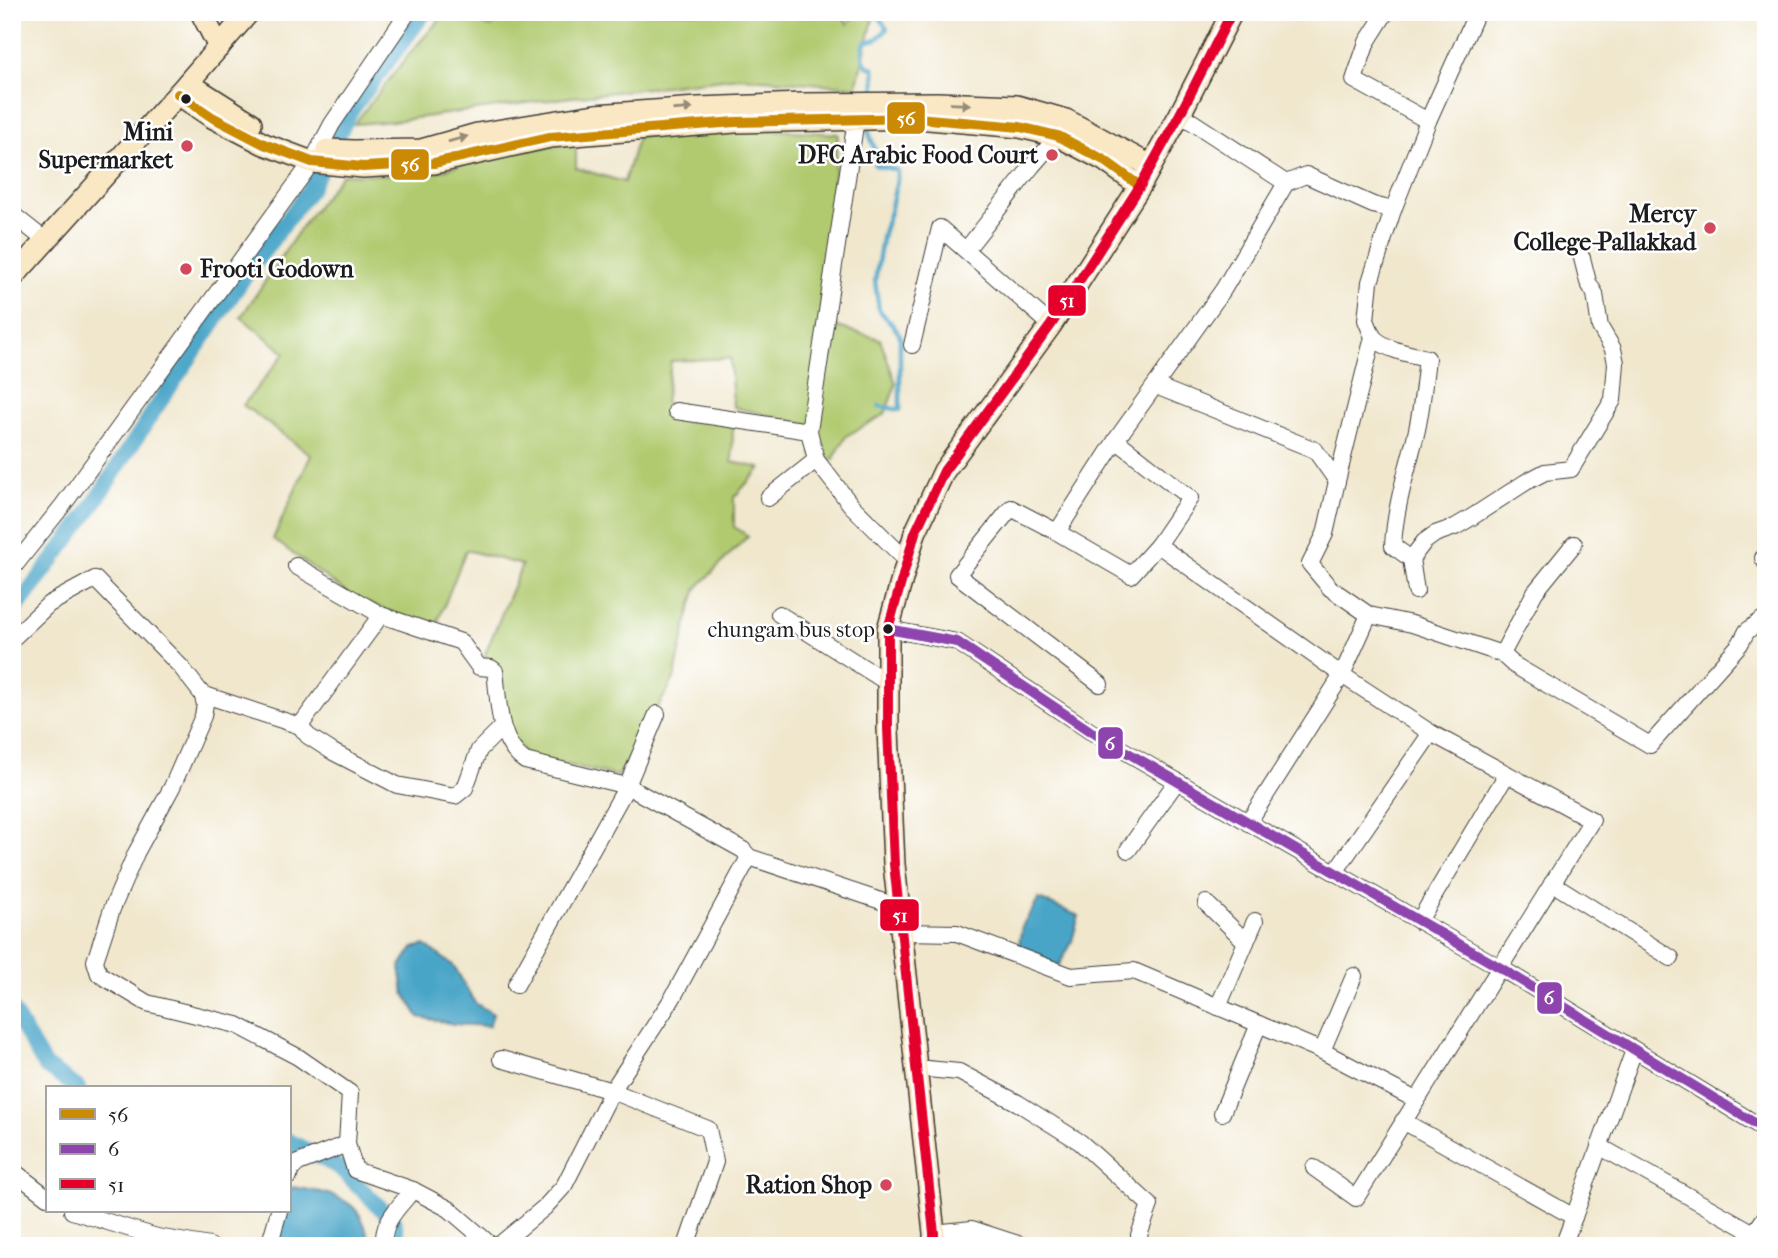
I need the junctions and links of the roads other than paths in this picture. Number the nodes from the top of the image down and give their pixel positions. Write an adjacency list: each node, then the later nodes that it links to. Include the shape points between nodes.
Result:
1 (201, 12): 7 (main road)
2 (249, 12): 7 (main road)
3 (408, 12): 13 (street)
4 (1232, 12): 9 (main road)
5 (1386, 12): 11 (street, via 1367,42 1354,80)
6 (1470, 14): 11 (street)
7 (219, 47): 8 (main road)
8 (183, 89): 13 (main road, via 212,117 264,144); 19 (main road)
9 (1180, 114): 14 (main road); 15 (street)
10 (856, 119): 12 (main road, via 917,118 1020,127); 13 (main road, via 735,122 550,137 434,163 363,167); 28 (street)
11 (1428, 121): 17 (street)
12 (1058, 136): 16 (main road); 20 (street)
13 (315, 156): 14 (main road, one-way to 14, via 421,150 477,134 595,115 789,104 937,103 1017,106 1066,120); 39 (street)
14 (1151, 166): 16 (main road)
15 (1286, 183): 17 (street, via 1306,175); 26 (street, via 1223,290)
16 (1140, 186): 23 (main road)
17 (1393, 210): 24 (street, via 1370,282 1366,320)
18 (12, 214): 19 (street)
19 (46, 242): 22 (main road)
20 (966, 250): 23 (street); 25 (street, via 940,228)
21 (1582, 258): 36 (street, via 1600,327 1616,363 1612,400 1570,469 1545,472 1526,481 1455,527 1435,534)
22 (12, 278)
23 (1051, 325): 37 (main road, via 944,471)
24 (1373, 337): 31 (street); 36 (street, via 1380,344 1427,358 1417,431 1394,521 1393,546)
25 (912, 345)
26 (1156, 386): 29 (street); 31 (street, via 1315,450)
27 (676, 411): 28 (street)
28 (809, 430): 30 (street)
29 (1116, 440): 33 (street); 35 (street, via 1190,498)
30 (816, 460): 32 (street); 37 (street, via 851,505)
31 (1337, 481): 43 (street, via 1325,534 1310,564 1330,588)
32 (768, 498)
33 (1057, 532): 35 (street, via 1131,575); 50 (street, via 1011,508 957,575)
34 (1574, 544): 47 (street, via 1535,592)
35 (1157, 545): 48 (street)
36 (1410, 559): 40 (street)
37 (907, 561): 45 (main road)
38 (296, 566): 42 (street)
39 (12, 569)
40 (1416, 591)
41 (779, 614): 49 (street)
42 (381, 615): 53 (street); 54 (street, via 461,642 479,667 495,671)
43 (1369, 615): 47 (street); 48 (street)
44 (1766, 617): 47 (street, via 1747,631 1650,745)
45 (888, 629): 49 (main road); 57 (street, via 957,642 1090,732)
46 (12, 639): 51 (street, via 49,604 95,579)
47 (1502, 654)
48 (1342, 675): 55 (street); 59 (street)
49 (888, 683): 65 (main road)
50 (1100, 684)
51 (202, 694): 53 (street); 85 (street, via 203,716 113,909 95,961 99,974 147,1003 237,1025 298,1057 350,1093)
52 (657, 714): 58 (street)
53 (300, 726): 54 (street, via 308,736 397,785 455,796 465,788 480,750)
54 (502, 727): 58 (street, via 513,752 525,761)
55 (1431, 733): 56 (street); 62 (street)
56 (1507, 774): 63 (street, via 1592,820); 67 (street)
57 (1177, 781): 59 (street); 60 (street)
58 (627, 786): 61 (street); 73 (street)
59 (1248, 823): 62 (street)
60 (1128, 850)
61 (749, 857): 65 (street); 80 (street, via 671,999)
62 (1335, 872): 67 (street)
63 (1552, 883): 70 (street); 71 (street)
64 (1206, 902): 69 (street)
65 (899, 906): 68 (main road)
66 (1255, 921): 69 (street)
67 (1419, 921): 71 (street)
68 (902, 932): 74 (street, via 957,933 1072,976 1134,971); 79 (main road)
69 (1246, 942): 74 (street)
70 (1671, 958)
71 (1499, 967): 76 (street); 81 (street)
72 (1354, 976): 77 (street)
73 (516, 985)
74 (1218, 1007): 75 (street)
75 (1259, 1024): 77 (street); 82 (street)
76 (1634, 1050): 84 (street); 86 (street)
77 (1322, 1051): 81 (street)
78 (501, 1059): 80 (street)
79 (917, 1068): 96 (main road); 105 (street, via 959,1072 1080,1142 1150,1205 1139,1235)
80 (612, 1091): 102 (street, via 564,1186); 103 (street, via 708,1129 715,1161)
81 (1416, 1100): 83 (street)
82 (1222, 1113)
83 (1403, 1121): 87 (street, via 1356,1198); 95 (street)
84 (1766, 1130)
85 (347, 1144): 89 (street, via 298,1163); 90 (street, via 355,1170)
86 (1600, 1146): 95 (street); 97 (street)
87 (1314, 1168)
88 (12, 1170): 91 (street)
89 (290, 1173)
90 (413, 1190): 100 (street, via 388,1219); 101 (street, via 450,1209)
91 (46, 1196)
92 (75, 1212): 98 (street, via 157,1237)
93 (279, 1212): 99 (street)
94 (1766, 1216): 97 (street)
95 (1574, 1217): 106 (street)
96 (934, 1240): 104 (street, via 972,1229)
97 (1755, 1240)
98 (210, 1246)
99 (269, 1246)
100 (384, 1246)
101 (492, 1246)
102 (498, 1246)
103 (685, 1246)
104 (1024, 1246)
105 (1141, 1246)
106 (1563, 1246)

